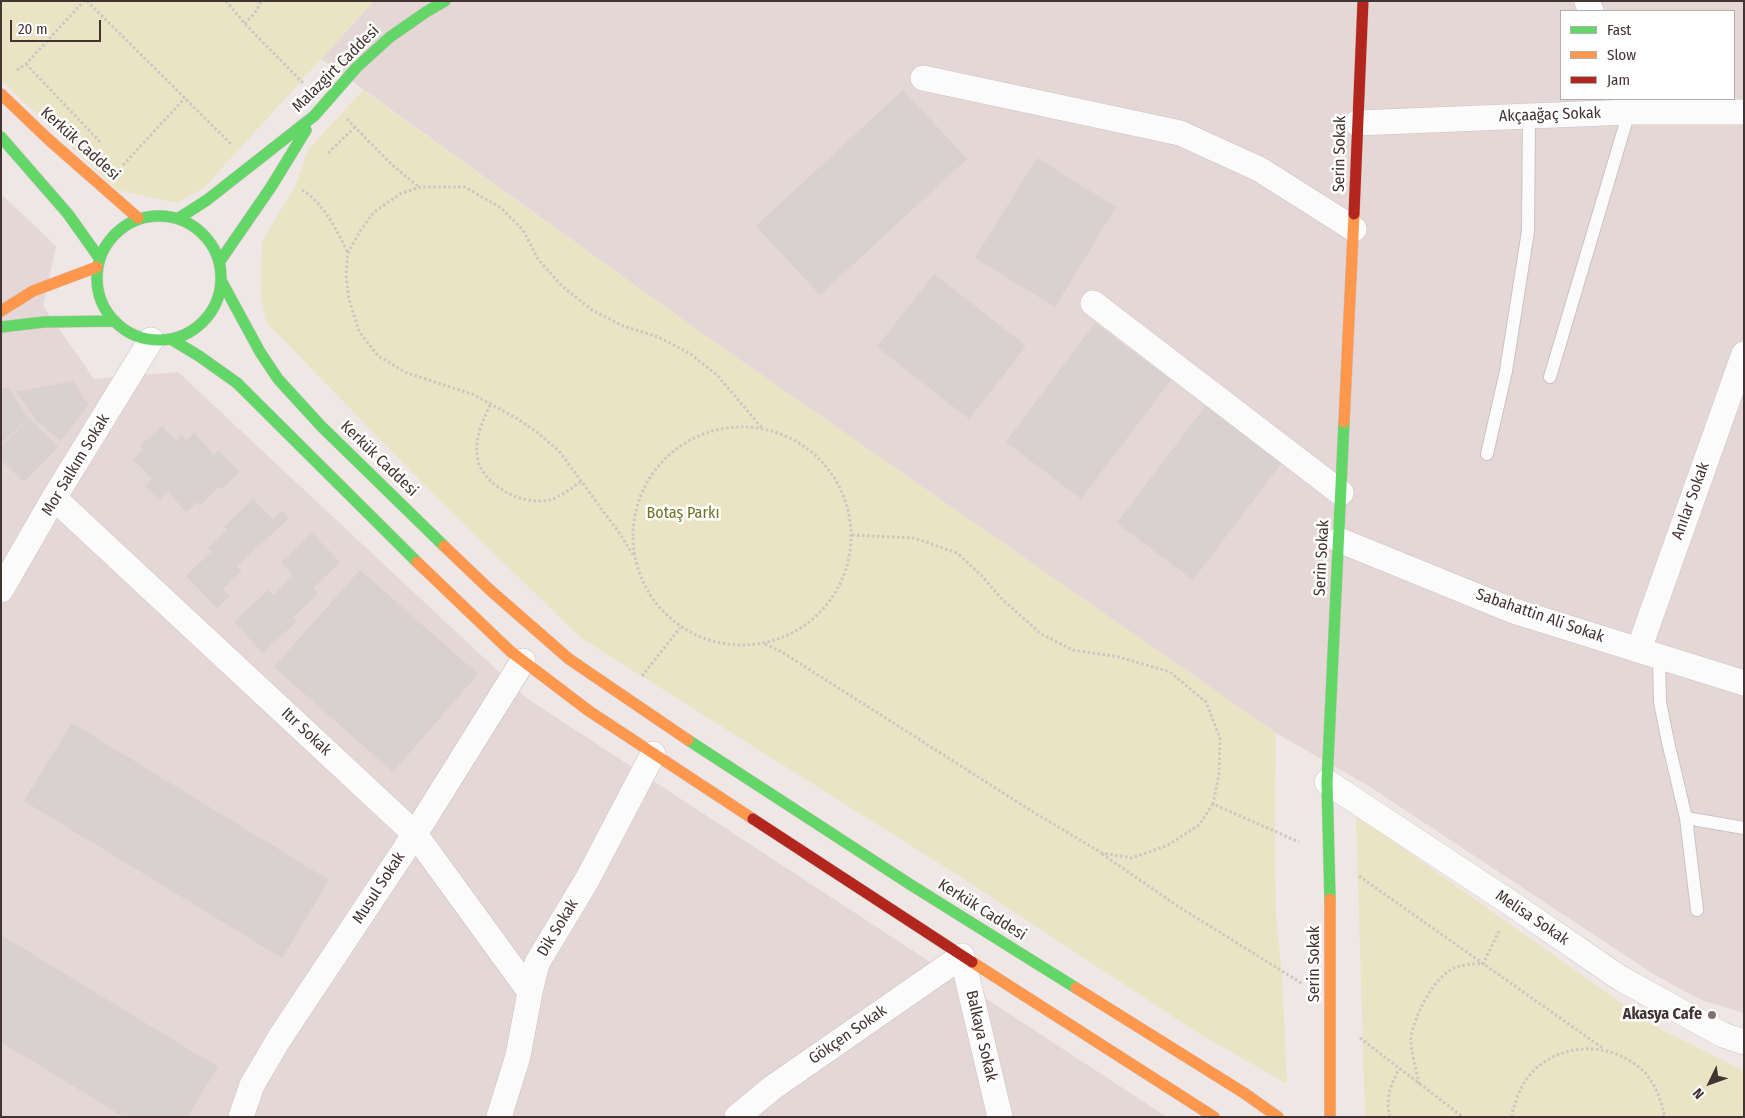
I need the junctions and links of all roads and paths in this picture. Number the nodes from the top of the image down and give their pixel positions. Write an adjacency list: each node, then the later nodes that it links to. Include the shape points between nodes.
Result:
1 (86, 1): 7 (path); 11 (path)
2 (226, 1): 6 (path)
3 (261, 1): 6 (path)
4 (1364, 1): 17 (street, Serin Sokak)
5 (432, 5): 12 (street, Malazgirt Caddesi, via 379,46)
6 (245, 24): 12 (path)
7 (26, 64): 8 (path); 20 (path)
8 (10, 75)
9 (923, 78): 28 (street, via 1180,133 1259,169)
10 (1, 94): 26 (street, Kerkük Caddesi)
11 (185, 98): 22 (path); 23 (path)
12 (325, 102): 15 (street, Malazgirt Caddesi); 18 (path)
13 (1627, 105): 14 (street, Akçaağaç Sokak); 16 (street, Akçaağaç Sokak); 39 (lane)
14 (1744, 112)
15 (314, 116): 22 (street, Malazgirt Caddesi); 30 (street, via 272,187)
16 (1529, 116): 17 (street, Akçaağaç Sokak); 42 (lane, via 1528,231 1506,371)
17 (1357, 123): 28 (street, Serin Sokak)
18 (355, 127): 21 (path); 25 (path, via 392,165)
19 (1, 137): 31 (street, via 68,214)
20 (102, 144)
21 (322, 159)
22 (252, 164): 27 (street, Malazgirt Caddesi)
23 (122, 166)
24 (296, 185): 29 (path, via 329,216)
25 (420, 187): 29 (path, via 400,194 374,212); 41 (path, via 465,186 501,208 523,230 538,259 562,286 592,310 689,353 717,375)
26 (138, 218): 27 (street, via 158,215); 31 (street, via 111,237)
27 (179, 218): 30 (street, via 197,227 211,242)
28 (1354, 228): 44 (street, Serin Sokak)
29 (348, 253): 40 (path, via 349,299 359,331 378,356 407,373 472,394)
30 (220, 261): 32 (street)
31 (98, 263): 34 (street, via 33,291); 35 (street, via 97,287 103,306)
32 (222, 282): 37 (street, via 219,298 201,325 187,334); 52 (street, Kerkük Caddesi, via 278,380 490,590)
33 (1093, 303): 44 (street)
34 (1, 311)
35 (115, 321): 36 (street, via 44,322); 37 (street, via 131,334)
36 (1, 327)
37 (161, 340): 45 (street, Mor Salkım Sokak); 52 (street, Kerkük Caddesi, via 200,356 237,383 398,544)
38 (1744, 354): 53 (street, Anılar Sokak)
39 (1550, 377)
40 (490, 405): 43 (path, via 518,420 560,451); 43 (path, via 480,430 477,451 482,471 498,486 516,498 540,501 561,495)
41 (762, 428): 46 (path, via 790,438 822,462 835,478 847,505); 48 (path, via 732,426 702,434 676,448 654,469 639,495 632,524)
42 (1487, 454)
43 (582, 481): 48 (path)
44 (1341, 493): 47 (street, Serin Sokak)
45 (54, 498): 49 (street, Mor Salkım Sokak); 61 (street, Itır Sokak)
46 (852, 535): 51 (path, via 848,565 836,592 818,616 794,634); 58 (path, via 914,538 957,553 1041,634 1073,650 1119,657 1170,672 1206,702 1220,738 1219,774)
47 (1339, 540): 53 (street, Sabahattin Ali Sokak, via 1511,610); 57 (street, Serin Sokak)
48 (633, 555): 50 (path, via 642,583 658,608)
49 (1, 590)
50 (680, 628): 51 (path, via 707,641 736,646); 54 (path)
51 (765, 644): 62 (path)
52 (533, 648): 56 (street, Kerkük Caddesi, via 570,659); 56 (street, Kerkük Caddesi, via 589,711); 61 (street, Musul Sokak)
53 (1649, 652): 55 (street, Sabahattin Ali Sokak); 59 (lane)
54 (636, 683)
55 (1744, 683)
56 (663, 740): 66 (street, Kerkük Caddesi); 68 (street, Dik Sokak, via 587,880 537,963); 80 (street, Kerkük Caddesi, via 1244,1093)
57 (1328, 782): 63 (street, Serin Sokak); 64 (street, Melisa Sokak)
58 (1213, 804): 62 (path, via 1199,825 1168,845 1132,858); 63 (path)
59 (1686, 818): 60 (lane); 65 (lane)
60 (1744, 828)
61 (415, 834): 68 (street, Itır Sokak); 75 (street, Musul Sokak, via 279,1039 252,1085)
62 (1102, 853): 69 (path, via 1179,907)
63 (1329, 855): 67 (path); 69 (street, Serin Sokak)
64 (1512, 904): 67 (path); 71 (street, Melisa Sokak, via 1620,978 1723,1035)
65 (1697, 910)
66 (964, 953): 77 (street, Gökçen Sokak, via 772,1088); 78 (street, Balkaya Sokak); 79 (street, Kerkük Caddesi)
67 (1482, 964): 72 (path); 74 (path, via 1450,970 1434,987 1418,1013 1411,1039)
68 (530, 992): 76 (street, Dik Sokak, via 518,1056)
69 (1331, 1002): 70 (street, Serin Sokak)
70 (1331, 1016): 73 (path); 81 (street, Serin Sokak)
71 (1744, 1042)
72 (1604, 1049): 84 (path, via 1580,1048 1556,1054 1535,1068 1520,1088); 85 (path, via 1627,1058 1647,1074 1660,1095)
73 (1399, 1068): 74 (path); 82 (path, via 1389,1089)
74 (1419, 1084): 83 (path)
75 (241, 1117)
76 (499, 1117)
77 (737, 1117)
78 (1000, 1117)
79 (1214, 1117)
80 (1278, 1117)
81 (1330, 1117)
82 (1390, 1117)
83 (1463, 1117)
84 (1512, 1117)
85 (1665, 1117)

